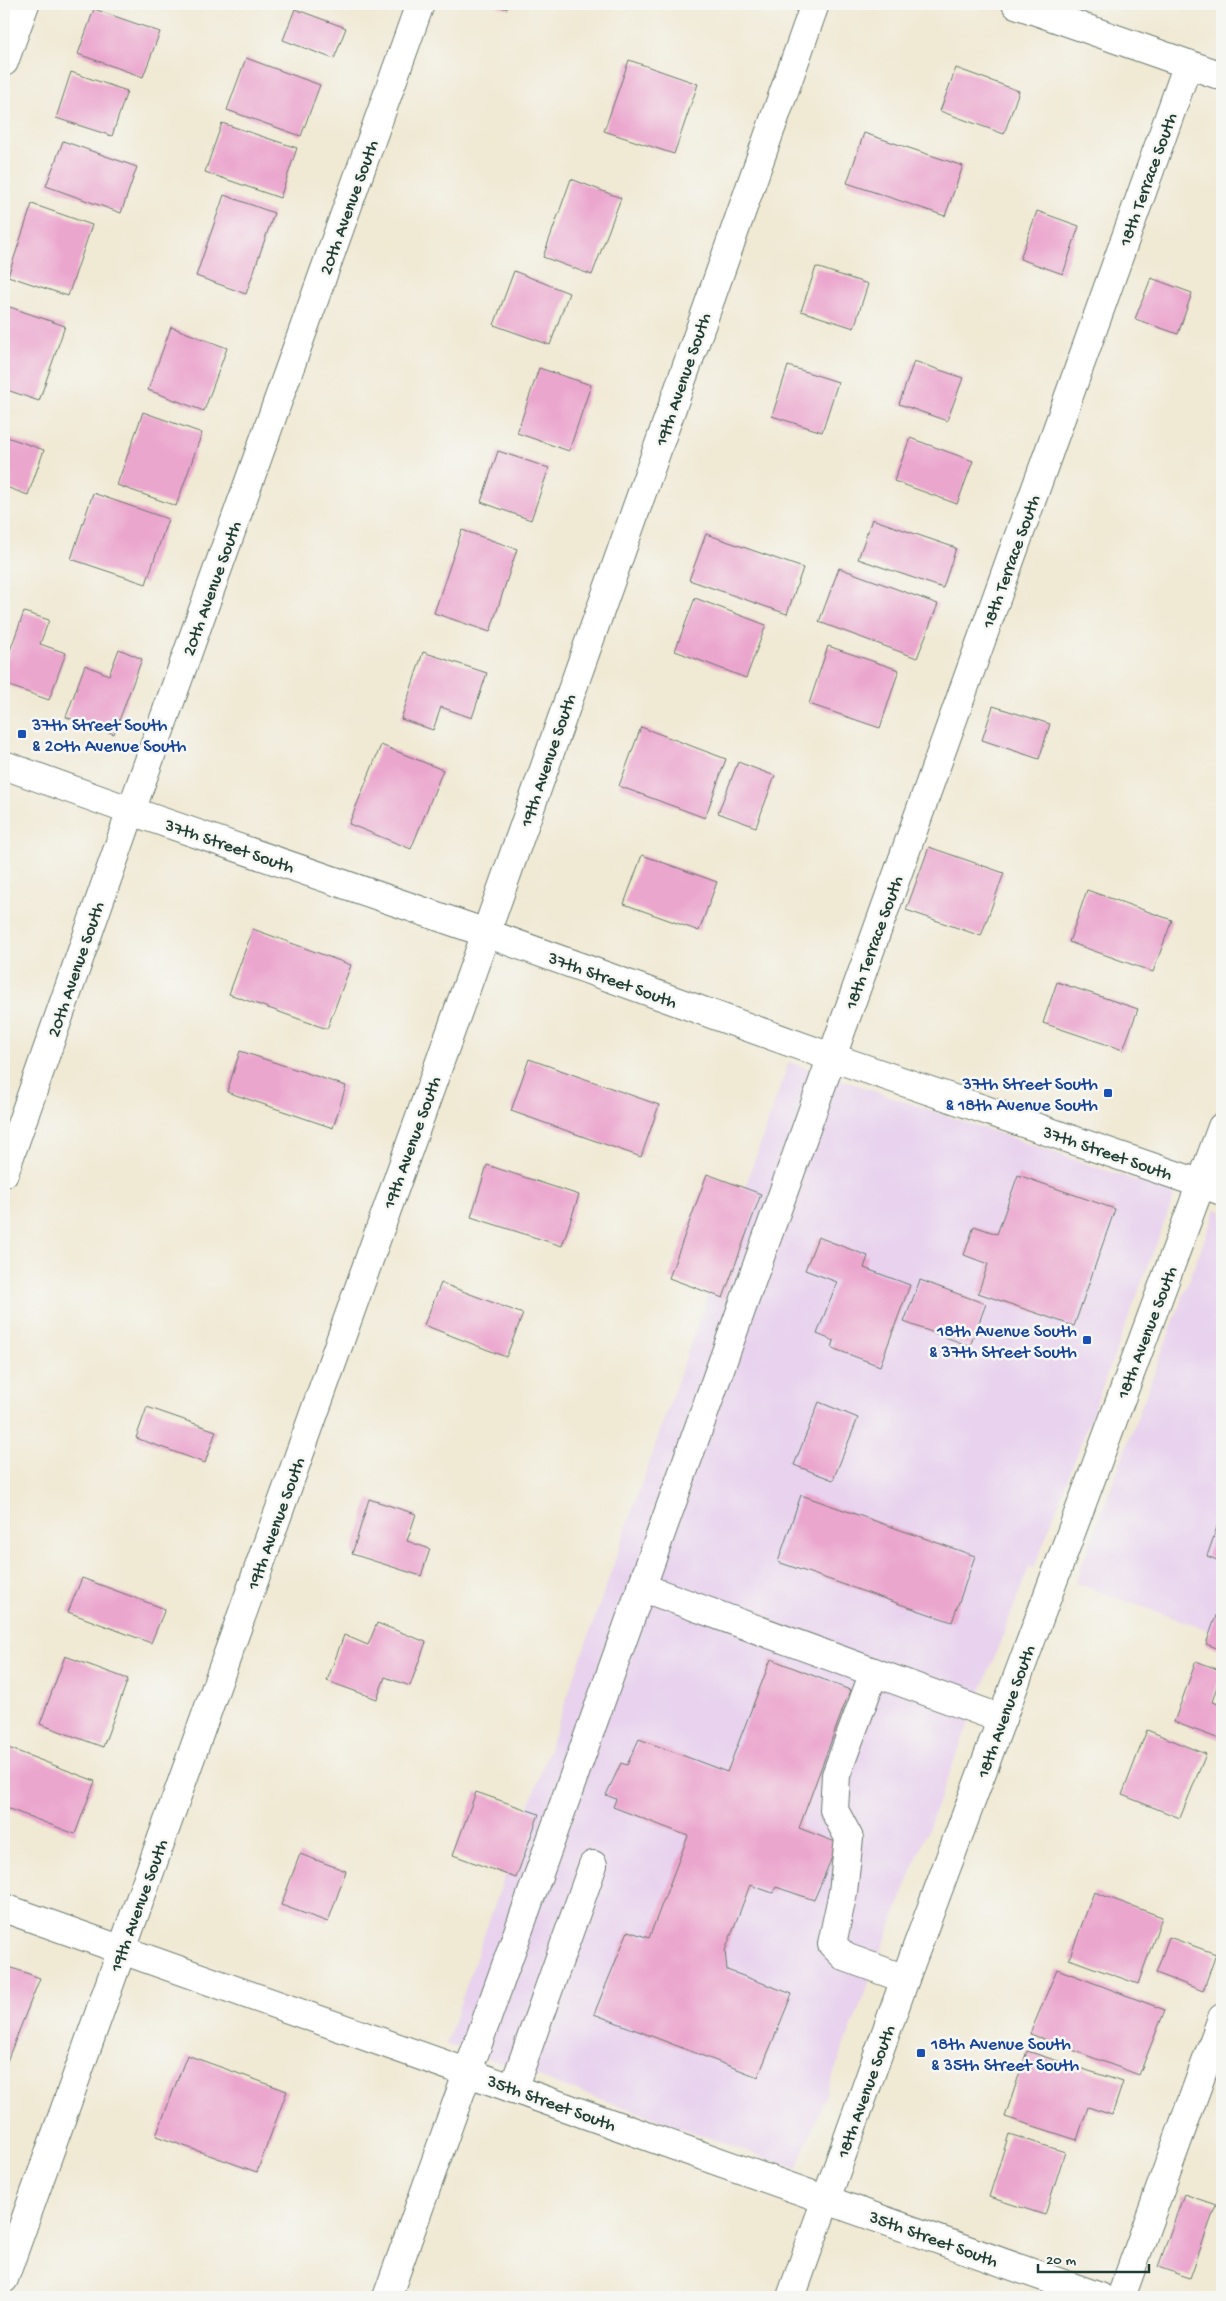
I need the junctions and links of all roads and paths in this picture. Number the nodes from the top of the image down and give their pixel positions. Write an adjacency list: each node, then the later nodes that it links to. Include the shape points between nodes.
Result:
1 (25, 4): 5 (street)
2 (420, 4): 9 (street, 20th Avenue South)
3 (815, 4): 10 (street, 19th Avenue South)
4 (1016, 4): 6 (street)
5 (4, 62)
6 (1188, 64): 7 (street); 11 (street, 18th Terrace South)
7 (1222, 76)
8 (4, 764): 9 (street, 37th Street South)
9 (131, 811): 10 (street, 37th Street South); 13 (street, 20th Avenue South)
10 (486, 933): 11 (street, 37th Street South); 20 (street, 19th Avenue South)
11 (832, 1057): 14 (street, 37th Street South); 15 (street, 18th Terrace South)
12 (1222, 1127): 14 (street, 18th Avenue South)
13 (4, 1173)
14 (1212, 1188): 17 (street, 18th Avenue South)
15 (641, 1586): 16 (street); 23 (street, 18th Terrace South)
16 (874, 1672): 17 (street); 21 (street, via 836,1775 834,1810 849,1838 843,1892 832,1944 845,1957)
17 (1002, 1719): 21 (street, 18th Avenue South)
18 (593, 1865): 24 (street)
19 (4, 1908): 20 (street, 35th Street South)
20 (122, 1950): 23 (street, 35th Street South); 26 (street, 19th Avenue South)
21 (905, 1979): 25 (street, 18th Avenue South)
22 (1222, 2018): 30 (street)
23 (467, 2072): 24 (street, 35th Street South); 27 (street, 18th Terrace South)
24 (513, 2089): 25 (street, 35th Street South)
25 (826, 2200): 28 (street, 18th Avenue South); 29 (street, 35th Street South)
26 (4, 2279)
27 (386, 2297)
28 (791, 2297)
29 (1100, 2297)
30 (1121, 2297)

